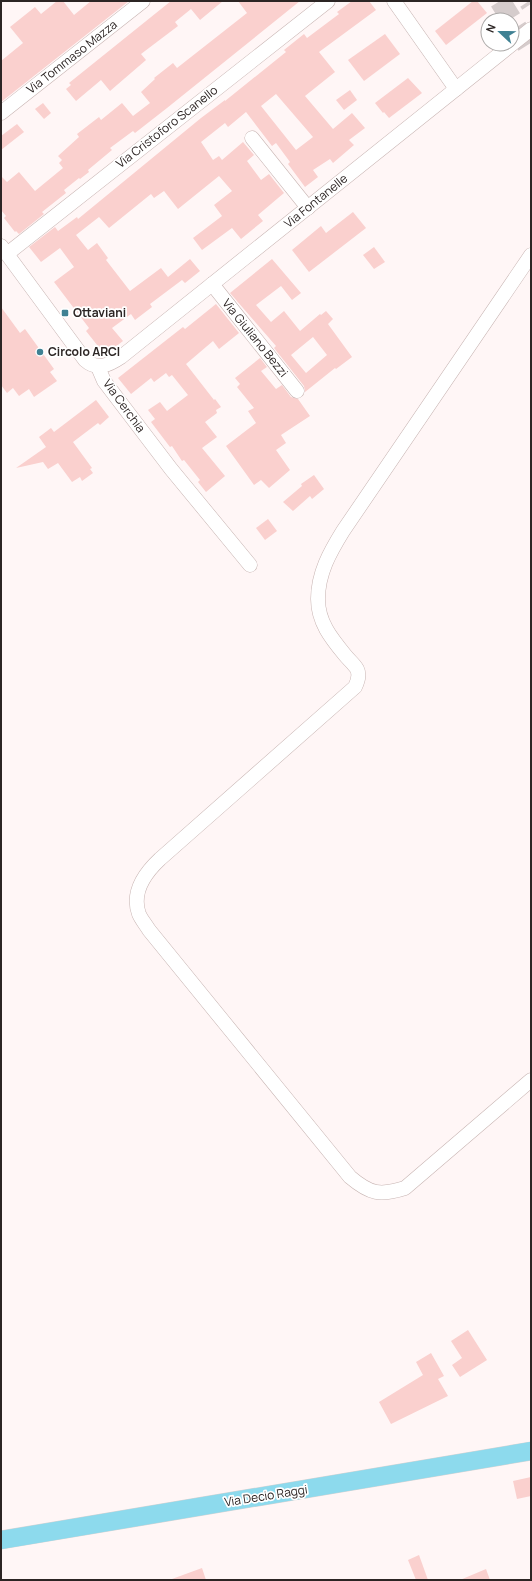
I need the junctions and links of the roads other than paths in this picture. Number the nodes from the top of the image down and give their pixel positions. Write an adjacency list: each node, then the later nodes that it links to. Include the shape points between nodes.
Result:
1 (143, 1): 6 (street, Via Tommaso Mazza)
2 (328, 1): 9 (street, Via Cristoforo Scanello)
3 (394, 1): 5 (street)
4 (531, 29): 5 (street, Via Fontanelle)
5 (456, 89): 8 (street, Via Fontanelle)
6 (1, 113)
7 (252, 138): 8 (street)
8 (308, 208): 11 (street, Via Fontanelle)
9 (4, 250): 12 (street, Via Cerchia, via 85,360)
10 (531, 254): 15 (street, via 328,555 320,577 318,599 321,620 331,638 357,670 358,681 355,687 146,872 139,887 137,900 139,913 149,930 350,1176 360,1185 375,1192 390,1193 405,1188)
11 (212, 284): 12 (street, Via Fontanelle, via 121,357 107,366); 13 (street, Via Giuliano Bezzi)
12 (98, 367): 14 (street, Via Cerchia, via 104,381 171,469)
13 (297, 391)
14 (250, 565)
15 (531, 1080)
16 (531, 1452): 17 (main road, Via Decio Raggi)
17 (1, 1540)

